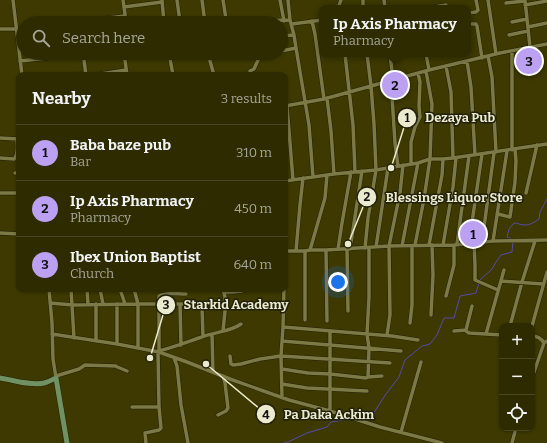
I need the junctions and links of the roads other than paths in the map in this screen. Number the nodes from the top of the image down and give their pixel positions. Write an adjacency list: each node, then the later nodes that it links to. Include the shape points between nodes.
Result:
1 (13, 0): 32 (street)
2 (123, 0): 15 (street)
3 (177, 0): 19 (street)
4 (202, 0): 20 (street)
5 (223, 0): 21 (street)
6 (280, 0): 22 (street)
7 (288, 0): 27 (street)
8 (476, 0): 16 (street, via 478,10)
9 (488, 0): 42 (street)
10 (525, 0): 13 (street); 14 (street)
11 (162, 1): 15 (street); 18 (street)
12 (547, 1): 14 (street)
13 (506, 3)
14 (526, 5): 23 (street)
15 (124, 7): 17 (street)
16 (471, 13)
17 (124, 16)
18 (163, 16)
19 (178, 16)
20 (203, 16)
21 (225, 16)
22 (283, 16)
23 (527, 19): 28 (street); 33 (street)
24 (319, 20): 25 (street)
25 (312, 21): 27 (street); 70 (street)
26 (288, 22): 27 (street)
27 (291, 22): 36 (street)
28 (512, 22)
29 (547, 23): 33 (street)
30 (471, 24): 48 (street, via 477,26)
31 (0, 29): 32 (street)
32 (16, 29)
33 (528, 29): 34 (street); 38 (street)
34 (509, 35)
35 (288, 36): 36 (street)
36 (294, 36): 39 (street)
37 (547, 44): 38 (street)
38 (530, 47): 41 (street)
39 (296, 48): 40 (street); 71 (street)
40 (288, 50)
41 (512, 51): 42 (street); 78 (street)
42 (496, 54): 43 (street)
43 (488, 56): 48 (street); 80 (street, via 492,77)
44 (345, 57): 69 (street)
45 (367, 57): 68 (street)
46 (390, 57): 67 (street)
47 (426, 57): 59 (street)
48 (482, 58): 56 (street)
49 (29, 60): 55 (street)
50 (84, 60): 61 (street)
51 (125, 60): 58 (street)
52 (170, 60): 63 (street)
53 (210, 60): 64 (street)
54 (258, 60): 65 (street)
55 (20, 61): 60 (street)
56 (467, 61): 57 (street); 82 (street)
57 (446, 66): 59 (street); 86 (street, via 451,92)
58 (126, 70): 62 (street)
59 (428, 71): 66 (street); 87 (street, via 432,104)
60 (22, 72)
61 (86, 72)
62 (113, 72)
63 (172, 72)
64 (213, 72)
65 (250, 72)
66 (418, 73): 67 (street); 90 (street, via 420,117 414,127)
67 (392, 80): 68 (street); 92 (street)
68 (371, 86): 69 (street); 94 (street)
69 (349, 92): 70 (street); 96 (street, via 353,125)
70 (326, 98): 71 (street); 97 (street)
71 (305, 102): 72 (street); 99 (street, via 311,135)
72 (288, 106)
73 (288, 127): 101 (street)
74 (0, 138): 75 (street)
75 (16, 139)
76 (547, 144): 77 (street)
77 (537, 145): 78 (street); 105 (street)
78 (514, 149): 79 (street); 106 (street, via 515,182 510,217)
79 (507, 151): 80 (street); 106 (street)
80 (495, 152): 81 (street); 113 (street)
81 (482, 154): 82 (street); 114 (street)
82 (475, 155): 83 (street)
83 (470, 156): 86 (street); 115 (street)
84 (0, 158): 85 (street)
85 (16, 158)
86 (455, 158): 88 (street); 117 (street)
87 (430, 160): 88 (street); 89 (street); 120 (street)
88 (443, 160): 116 (street)
89 (418, 163): 90 (street); 119 (street)
90 (411, 164): 91 (street)
91 (403, 165): 92 (street); 118 (street)
92 (398, 166): 93 (street)
93 (388, 168): 94 (street); 121 (street)
94 (376, 170): 95 (street); 122 (street, via 368,218)
95 (362, 171): 96 (street); 124 (street)
96 (353, 172): 97 (street); 123 (street)
97 (334, 174): 98 (street)
98 (327, 175): 99 (street); 125 (street, via 325,198)
99 (313, 177): 100 (street)
100 (303, 178): 101 (street); 127 (street)
101 (293, 180): 102 (street)
102 (288, 181)
103 (0, 192): 104 (street)
104 (16, 193)
105 (526, 193)
106 (498, 214): 110 (street)
107 (0, 233): 108 (street)
108 (16, 234)
109 (547, 240): 111 (street)
110 (493, 241): 111 (street); 113 (street)
111 (535, 241): 133 (street)
112 (474, 242): 113 (street); 114 (street); 135 (street, via 474,280)
113 (482, 242)
114 (469, 243): 115 (street)
115 (455, 244): 117 (street); 146 (street, via 454,265)
116 (430, 245): 117 (street); 120 (street); 159 (street, via 433,275)
117 (443, 245)
118 (389, 246): 119 (street); 121 (street); 175 (street, via 390,315)
119 (402, 246): 120 (street)
120 (413, 246): 162 (street)
121 (376, 247): 122 (street)
122 (367, 248): 124 (street); 173 (street)
123 (338, 249): 124 (street); 126 (street)
124 (349, 249): 158 (street)
125 (310, 250): 126 (street); 128 (street)
126 (326, 250): 161 (street)
127 (296, 251): 128 (street); 129 (street)
128 (306, 251): 160 (street)
129 (288, 252)
130 (504, 270): 132 (street)
131 (547, 272): 134 (street)
132 (501, 281): 133 (street); 135 (street)
133 (522, 282): 134 (street); 163 (street)
134 (543, 284): 164 (street)
135 (498, 290): 174 (street)
136 (50, 292): 147 (street)
137 (71, 292): 156 (street)
138 (87, 292): 148 (street)
139 (101, 292): 150 (street)
140 (121, 292): 152 (street)
141 (135, 292): 153 (street)
142 (224, 292): 168 (street)
143 (284, 292): 166 (street)
144 (165, 294): 145 (street); 154 (street, via 159,296)
145 (186, 294)
146 (446, 296)
147 (50, 303): 156 (street); 171 (street)
148 (88, 304): 149 (street); 156 (street)
149 (96, 304): 150 (street); 181 (street)
150 (103, 304): 151 (street)
151 (117, 304): 152 (street); 184 (street)
152 (125, 304): 153 (street)
153 (138, 304): 154 (street); 187 (street)
154 (159, 304): 155 (street); 190 (street)
155 (180, 304): 177 (street, via 201,305); 185 (street)
156 (73, 305): 179 (street)
157 (472, 306): 167 (street)
158 (348, 311)
159 (431, 315)
160 (305, 320)
161 (327, 321)
162 (410, 323)
163 (511, 323)
164 (533, 323)
165 (241, 324): 168 (street)
166 (283, 327): 169 (street); 182 (street)
167 (466, 330): 170 (street); 174 (street)
168 (223, 331): 172 (street)
169 (330, 331): 173 (street); 186 (street)
170 (454, 331)
171 (52, 334): 179 (street); 205 (street)
172 (212, 334): 177 (street); 201 (street)
173 (367, 334): 175 (street); 188 (street)
174 (486, 334): 176 (street)
175 (387, 335): 180 (street)
176 (499, 335)
177 (203, 336): 185 (street)
178 (535, 336): 183 (street)
179 (74, 338): 181 (street)
180 (418, 340)
181 (96, 341): 184 (street)
182 (282, 341): 186 (street); 192 (street)
183 (546, 342): 199 (street)
184 (117, 344): 187 (street)
185 (180, 345): 190 (street)
186 (330, 345): 188 (street); 194 (street)
187 (138, 348): 190 (street)
188 (369, 348): 189 (street); 195 (street)
189 (401, 351)
190 (159, 352): 193 (street); 213 (street)
191 (230, 356): 192 (street, via 233,365)
192 (281, 356): 194 (street); 198 (street)
193 (176, 360): 201 (street); 220 (street)
194 (330, 360): 195 (street); 202 (street)
195 (369, 362): 197 (street); 206 (street)
196 (421, 362): 217 (street)
197 (390, 363)
198 (282, 369): 202 (street); 208 (street)
199 (535, 370)
200 (127, 371): 205 (street, via 116,366 85,365)
201 (213, 372): 203 (street)
202 (330, 374): 206 (street); 209 (street)
203 (222, 376): 211 (street); 215 (street, via 228,408)
204 (382, 376): 206 (street)
205 (56, 377): 207 (street, via 45,383 35,384); 218 (street)
206 (368, 377)
207 (0, 378)
208 (282, 384): 209 (street); 211 (street)
209 (330, 388): 210 (street); 214 (street)
210 (367, 391)
211 (282, 397): 214 (street)
212 (132, 407): 213 (street)
213 (159, 407): 219 (street, via 161,428 145,433)
214 (330, 411): 217 (street)
215 (218, 415)
216 (515, 431): 222 (street)
217 (401, 432): 221 (street)
218 (67, 443)
219 (146, 443)
220 (188, 443)
221 (442, 443)
222 (512, 443)

